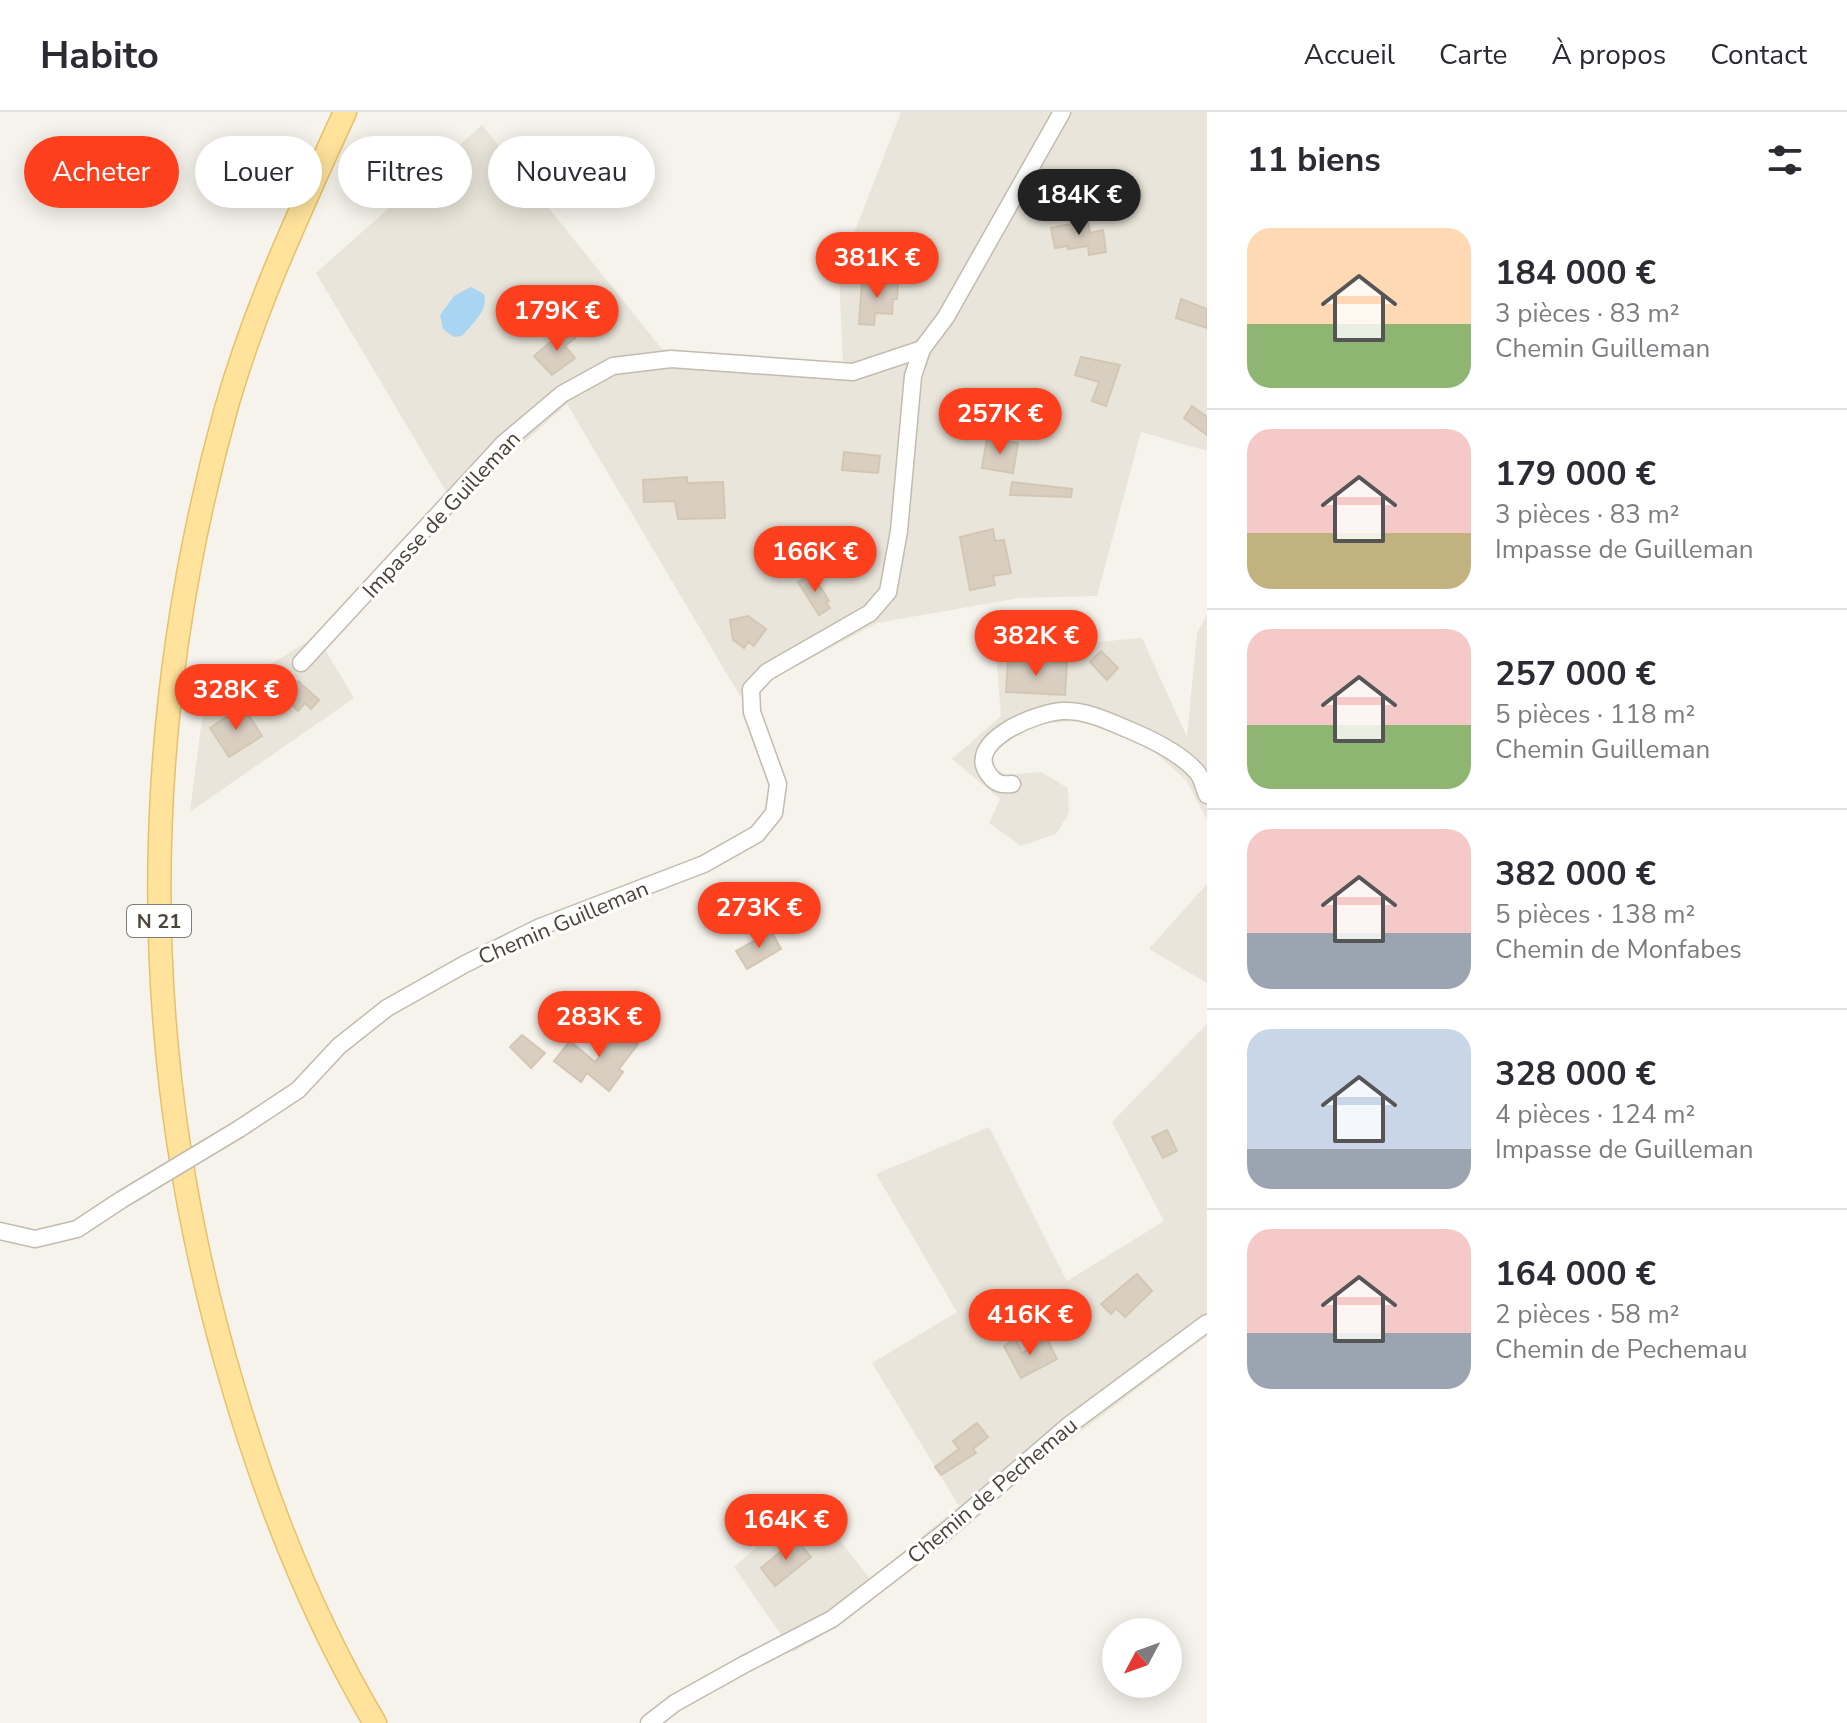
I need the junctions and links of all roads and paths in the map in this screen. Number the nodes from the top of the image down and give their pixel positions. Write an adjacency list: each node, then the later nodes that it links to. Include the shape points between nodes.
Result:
1 (345, 112): 9 (main road, N 21, via 255,318 199,519 175,648 157,893 175,1119 191,1221 218,1337 258,1472 310,1594)
2 (1062, 112): 3 (street, Chemin Guilleman, via 946,317)
3 (922, 349): 4 (street, Impasse de Guilleman, via 853,372 671,359 613,366 562,394 504,443); 7 (street, Chemin Guilleman, bridge, via 913,376 888,592 870,613 767,672 751,689 752,712 778,784 774,813 757,834 704,864 540,927 387,1008 339,1046 298,1090 77,1229 35,1239)
4 (301, 663)
5 (1012, 784): 6 (street, via 1002,785 983,768 986,749 1015,725 1062,711 1088,713 1174,753 1198,773)
6 (1207, 795)
7 (0, 1231)
8 (1207, 1323): 10 (street, Chemin de Pechemau, via 1068,1426 945,1532 832,1619 675,1703)
9 (375, 1723)
10 (649, 1723)

